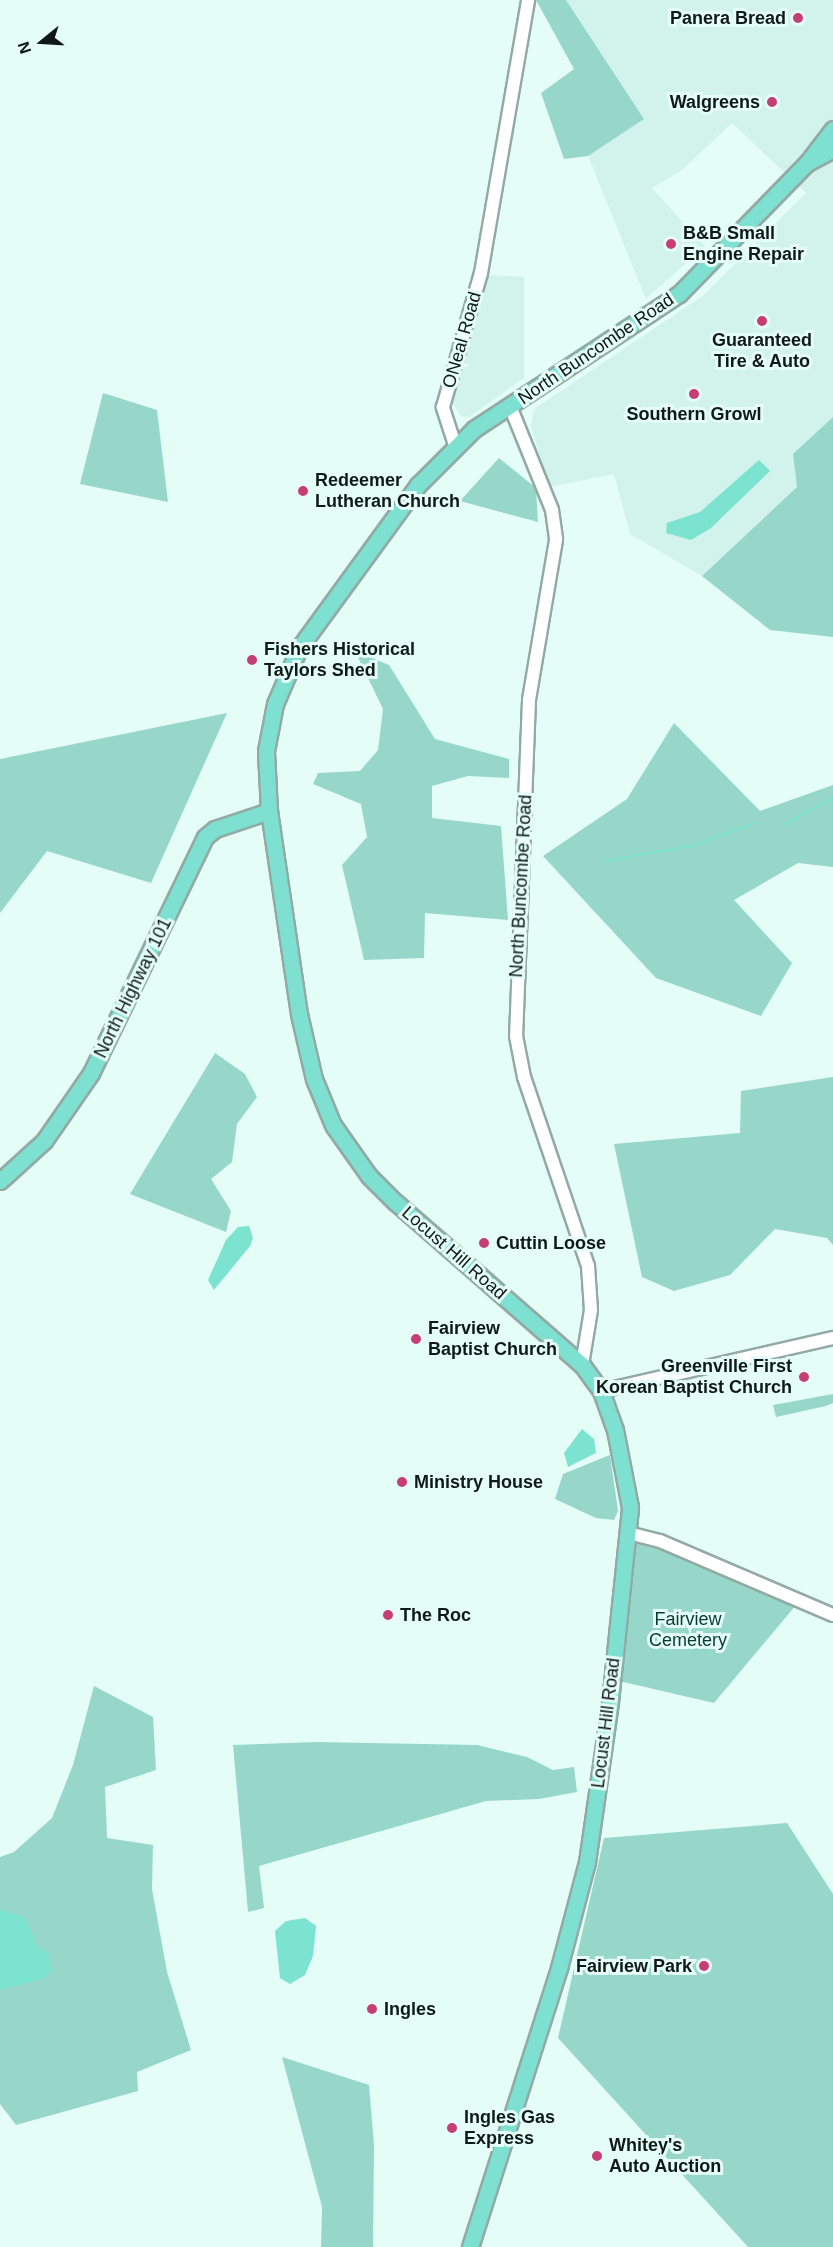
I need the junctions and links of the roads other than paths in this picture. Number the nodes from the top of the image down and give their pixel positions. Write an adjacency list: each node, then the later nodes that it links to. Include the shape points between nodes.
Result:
1 (528, 0): 6 (street, ONeal Road, via 481,273 443,407)
2 (833, 129): 4 (main road, North Buncombe Road)
3 (833, 149): 4 (main road, North Buncombe Road)
4 (807, 163): 5 (main road, North Buncombe Road, via 679,294)
5 (510, 406): 6 (main road, North Buncombe Road); 10 (street, North Buncombe Road, via 552,510 556,540 529,700 516,1036 524,1077 588,1266 591,1311)
6 (455, 445): 7 (main road, Locust Hill Road, via 418,485 295,656 275,704 266,751)
7 (269, 811): 8 (main road, North Highway 101, via 215,829 205,837 91,1073 44,1141); 10 (main road, Locust Hill Road, via 301,1025 314,1079 333,1125 363,1169 395,1202)
8 (0, 1181)
9 (833, 1338): 11 (street)
10 (582, 1365): 11 (main road, Locust Hill Road)
11 (601, 1391): 12 (main road, Locust Hill Road, via 625,1473 630,1507)
12 (628, 1533): 13 (street, via 660,1541); 14 (main road, Locust Hill Road, via 587,1862 559,1968)
13 (833, 1615)
14 (470, 2247)

